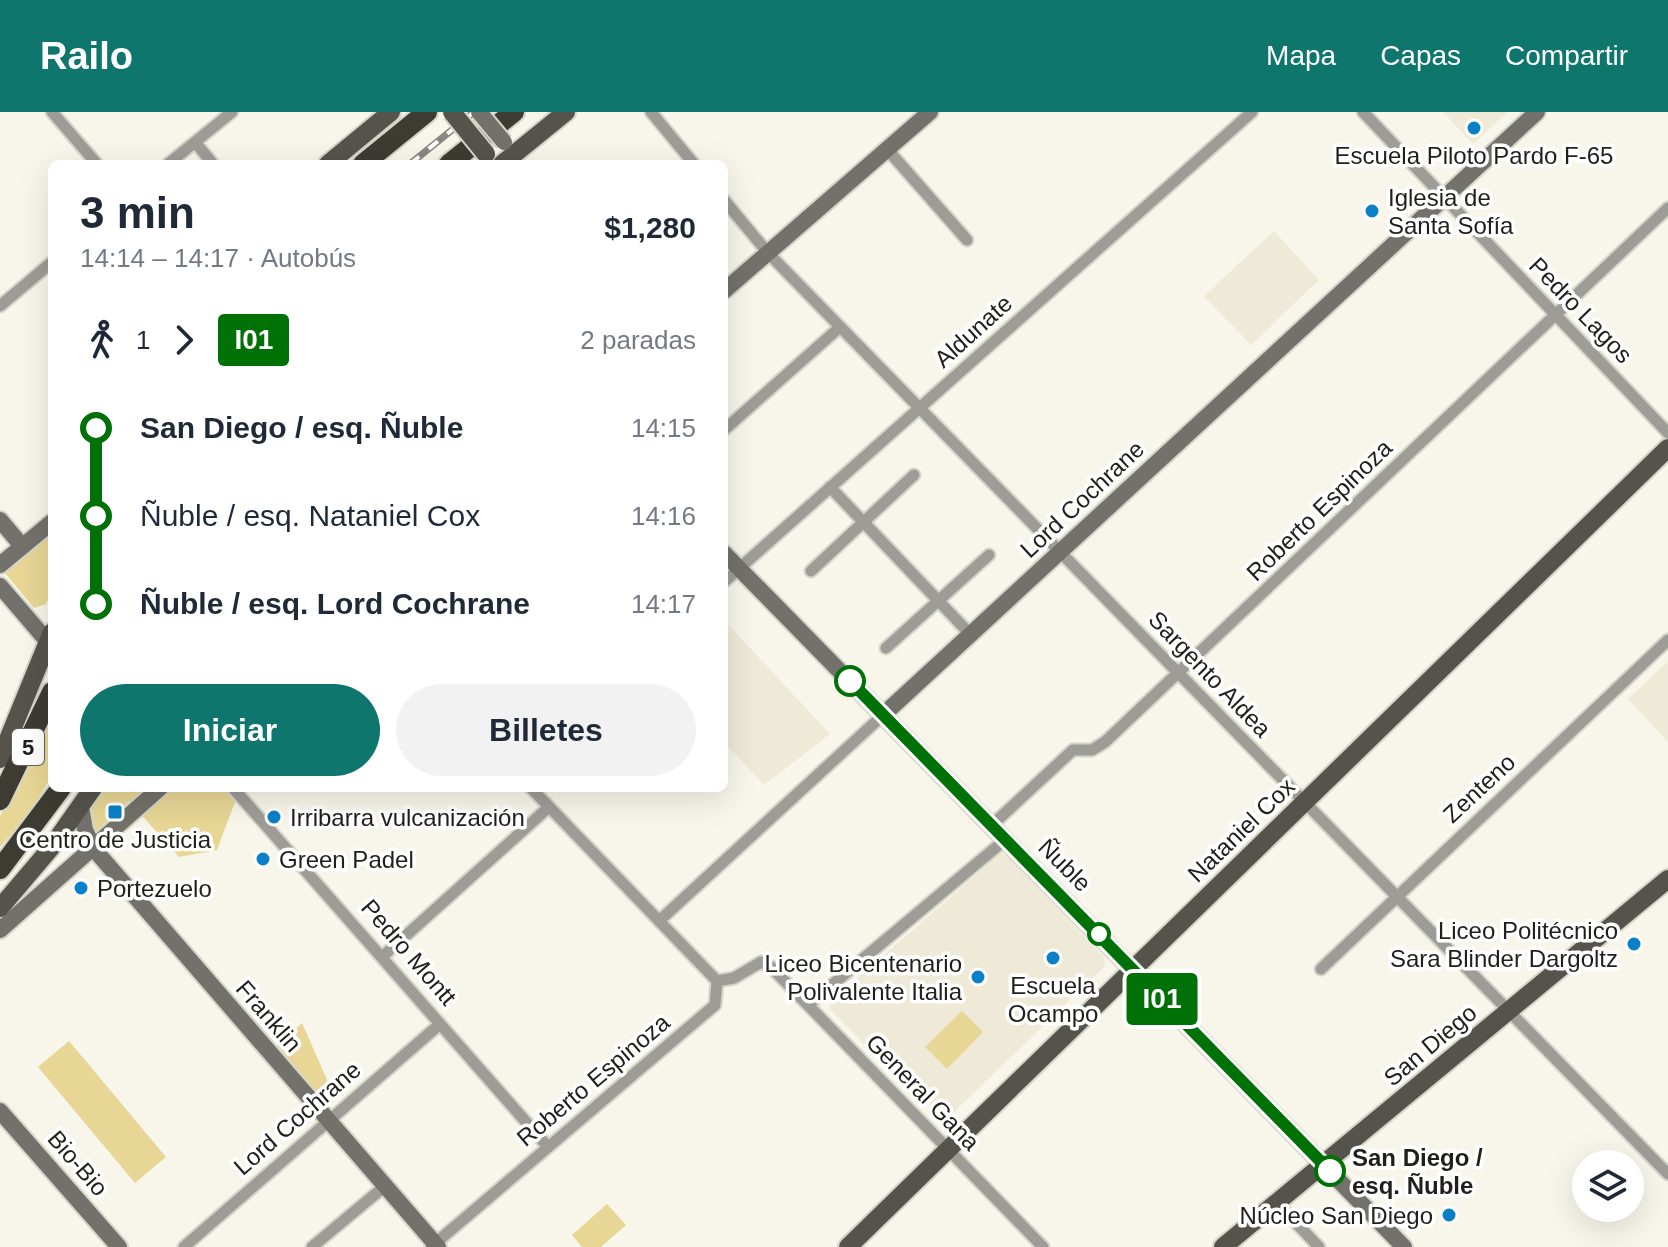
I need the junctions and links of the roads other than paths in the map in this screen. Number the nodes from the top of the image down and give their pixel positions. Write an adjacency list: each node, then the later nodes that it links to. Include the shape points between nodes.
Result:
1 (52, 112): 17 (street)
2 (232, 112): 14 (street)
3 (391, 112): 20 (main road)
4 (427, 112): 21 (highway)
5 (452, 112): 16 (main road, bridge)
6 (479, 112): 16 (street, bridge)
7 (514, 112): 22 (highway)
8 (566, 112): 16 (main road)
9 (651, 112): 23 (street)
10 (930, 112): 15 (street)
11 (1252, 112): 34 (street, Aldunate)
12 (1363, 112): 24 (street, Pedro Lagos)
13 (1537, 112): 24 (street, Lord Cochrane)
14 (195, 142): 18 (street); 19 (street)
15 (887, 149): 27 (street); 28 (street)
16 (501, 157)
17 (94, 160)
18 (173, 160)
19 (210, 160)
20 (333, 160)
21 (368, 160)
22 (454, 160)
23 (691, 160)
24 (1444, 199): 32 (street, Pedro Lagos); 44 (street, Lord Cochrane)
25 (728, 205): 28 (street, Sargento Aldea)
26 (1668, 208): 32 (street, Roberto Espinoza)
27 (967, 240)
28 (768, 253): 30 (street); 33 (street, Sargento Aldea)
29 (48, 265): 31 (street)
30 (728, 288)
31 (0, 306)
32 (1555, 315): 36 (street, Pedro Lagos); 58 (street, Roberto Espinoza)
33 (840, 327): 34 (street, Sargento Aldea); 35 (street)
34 (919, 408): 39 (street, Aldunate); 44 (street, Sargento Aldea)
35 (728, 426)
36 (1668, 433)
37 (1668, 448): 68 (main road, Nataniel Cox)
38 (914, 475): 41 (street)
39 (830, 487): 41 (street); 48 (street, Aldunate)
40 (0, 520): 43 (street)
41 (863, 522): 49 (street); 52 (street)
42 (48, 525): 43 (street)
43 (22, 546): 47 (street)
44 (1060, 552): 53 (street, Lord Cochrane); 58 (street, Sargento Aldea)
45 (989, 555): 52 (street)
46 (728, 557): 48 (street, Ñuble)
47 (0, 565)
48 (739, 569): 50 (street, Aldunate); 60 (street, Ñuble)
49 (811, 571)
50 (728, 579)
51 (0, 586): 54 (street)
52 (938, 601): 53 (street); 57 (street)
53 (970, 634): 60 (street, Lord Cochrane)
54 (48, 635)
55 (1668, 640): 78 (street, Zenteno)
56 (48, 642): 61 (main road)
57 (886, 648)
58 (1179, 673): 68 (street, Sargento Aldea); 71 (street, Roberto Espinoza, via 1101,745 1069,753)
59 (48, 700): 67 (highway, 5)
60 (883, 715): 71 (street, Ñuble); 80 (street, Lord Cochrane)
61 (2, 752)
62 (58, 792): 74 (highway, 5)
63 (90, 792): 69 (main road)
64 (156, 792): 73 (street)
65 (237, 792): 82 (street, Pedro Montt)
66 (535, 792): 70 (street)
67 (0, 800)
68 (1305, 802): 78 (street, Sargento Aldea); 83 (main road, Nataniel Cox)
69 (81, 807): 73 (street, Franklin); 79 (main road)
70 (549, 807): 80 (street); 82 (street)
71 (992, 825): 72 (street, Ñuble)
72 (1006, 839): 83 (street, Ñuble); 86 (street)
73 (94, 849): 81 (street); 90 (street, Franklin)
74 (14, 852): 75 (highway, 5); 77 (highway)
75 (0, 869)
76 (1668, 879): 87 (main road, San Diego)
77 (0, 882)
78 (1397, 897): 84 (street, Zenteno); 87 (street, Sargento Aldea)
79 (0, 908)
80 (659, 921): 85 (street)
81 (0, 930)
82 (382, 957): 88 (street, Pedro Montt)
83 (1134, 969): 92 (main road, Nataniel Cox); 93 (street, Ñuble)
84 (1321, 969)
85 (717, 981): 86 (street, General Gana, via 761,962); 91 (street, Roberto Espinoza, via 715,1005)
86 (808, 1005): 92 (street, General Gana)
87 (1508, 1011): 93 (main road, San Diego); 94 (street, Sargento Aldea)
88 (440, 1024): 90 (street, Lord Cochrane); 91 (street, Pedro Montt)
89 (0, 1111): 98 (street, Bio-Bio)
90 (330, 1123): 95 (street, Franklin); 99 (street, Lord Cochrane)
91 (548, 1147): 97 (street, Roberto Espinoza)
92 (948, 1149): 101 (main road, Nataniel Cox); 102 (street, General Gana)
93 (1323, 1164): 96 (main road, San Diego); 105 (street, Ñuble)
94 (1668, 1174)
95 (385, 1186): 97 (street, Franklin); 100 (street)
96 (1277, 1203): 103 (main road, San Diego); 104 (street)
97 (435, 1246)
98 (119, 1247)
99 (184, 1247)
100 (312, 1247)
101 (848, 1247)
102 (1043, 1247)
103 (1223, 1247)
104 (1319, 1247)
105 (1404, 1247)

